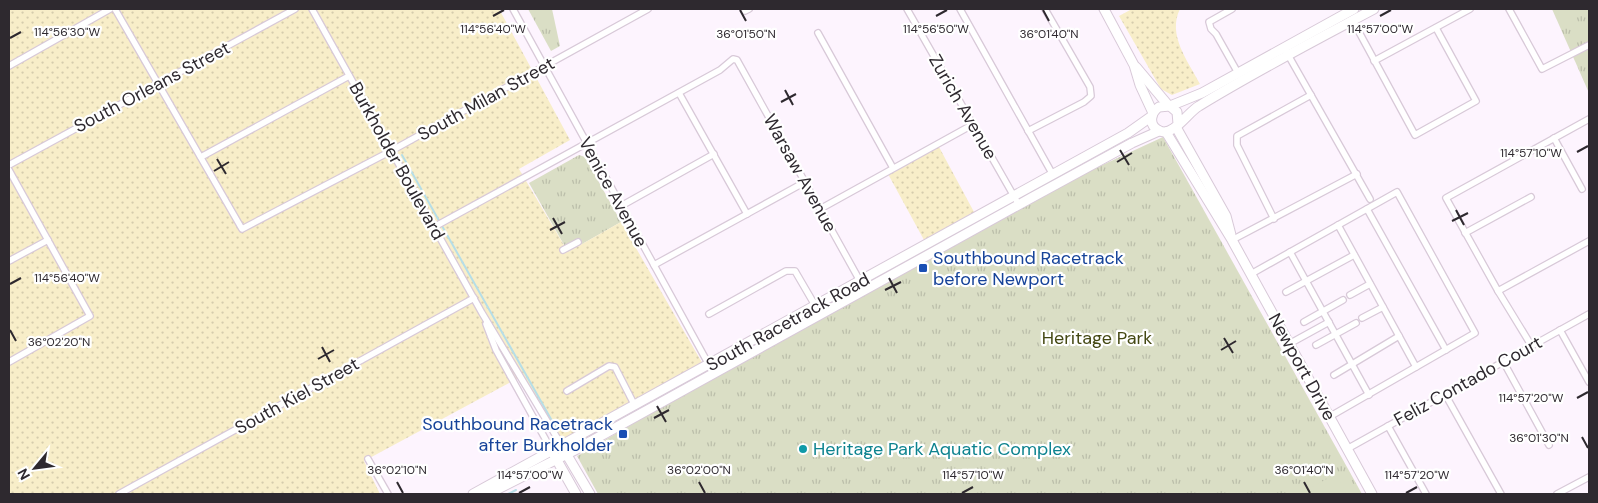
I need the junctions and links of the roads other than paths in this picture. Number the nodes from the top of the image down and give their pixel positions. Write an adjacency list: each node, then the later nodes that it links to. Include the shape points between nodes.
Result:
1 (110, 9): 24 (street)
2 (115, 9): 28 (street)
3 (295, 9): 28 (street, South Orleans Street)
4 (312, 9): 27 (street, Burkholder Boulevard)
5 (514, 9): 25 (street, Venice Avenue)
6 (648, 9): 25 (street, South Milan Street)
7 (907, 9): 34 (street, Zurich Avenue)
8 (960, 9): 36 (street)
9 (1045, 9): 36 (street, via 1090,87 1091,96)
10 (1104, 9): 23 (main road)
11 (1232, 9): 26 (street, via 1209,22)
12 (1354, 9): 20 (main road)
13 (1374, 9): 16 (main road)
14 (1470, 9): 17 (street)
15 (1509, 9): 19 (street, via 1542,69)
16 (1353, 21): 21 (main road); 22 (street)
17 (1436, 28): 22 (street); 22 (street, via 1476,101 1415,135)
18 (818, 33): 44 (street)
19 (1589, 44)
20 (1284, 48): 21 (street); 26 (main road)
21 (1289, 56): 30 (street); 35 (main road, via 1198,107)
22 (1374, 61)
23 (1134, 65): 31 (main road); 32 (main road)
24 (9, 66)
25 (544, 67): 39 (street, Venice Avenue); 40 (street, South Milan Street)
26 (1238, 73): 31 (main road, via 1188,100)
27 (349, 76): 40 (street, Burkholder Boulevard); 42 (street)
28 (159, 83): 42 (street); 43 (street, South Orleans Street)
29 (679, 93): 39 (street); 41 (street); 48 (street, Warsaw Avenue, via 736,60)
30 (1311, 95): 46 (street); 58 (street, via 1237,136 1237,145)
31 (1169, 106): 32 (main road, via 1159,106); 35 (main road, via 1177,112)
32 (1152, 114): 37 (main road, via 1153,125); 47 (main road, South Racetrack Road, via 1128,133)
33 (1589, 119): 38 (street)
34 (972, 125): 44 (street); 50 (street, Zurich Avenue)
35 (1177, 125): 37 (main road); 63 (main road, Newport Drive, via 1226,216)
36 (1028, 131): 47 (street)
37 (1162, 132): 53 (main road, South Racetrack Road, via 1132,143); 63 (main road, Newport Drive)
38 (1554, 138): 49 (street); 61 (street, via 1446,198)
39 (586, 144): 54 (street, Venice Avenue); 60 (street)
40 (392, 151): 42 (street, South Milan Street, via 242,229); 60 (street, Burkholder Boulevard)
41 (714, 154): 54 (street); 57 (street)
42 (201, 157)
43 (9, 165)
44 (893, 168): 55 (street)
45 (9, 170): 62 (street)
46 (1357, 174): 52 (street); 58 (street)
47 (1053, 175): 50 (main road, South Racetrack Road)
48 (804, 182): 55 (street, Warsaw Avenue); 57 (street)
49 (1582, 189)
50 (1014, 196): 53 (street, Zurich Avenue); 74 (main road, South Racetrack Road)
51 (1531, 197): 61 (street)
52 (1370, 199)
53 (1019, 205): 74 (main road, South Racetrack Road)
54 (621, 206): 70 (street, Venice Avenue)
55 (820, 209): 74 (street, Warsaw Avenue)
56 (1367, 209): 59 (street); 96 (street); 96 (street, via 1397,192 1475,334)
57 (747, 214): 70 (street)
58 (1274, 219): 63 (street)
59 (1338, 225): 67 (street); 68 (street)
60 (434, 227): 78 (street, Burkholder Boulevard)
61 (1466, 234): 75 (street)
62 (48, 240): 69 (street); 98 (street, via 90,316)
63 (1232, 240): 71 (main road, Newport Drive)
64 (1589, 241): 75 (street)
65 (578, 242): 66 (street)
66 (563, 250)
67 (1290, 252): 71 (street); 72 (street)
68 (1354, 255): 72 (street); 73 (street)
69 (9, 261)
70 (654, 265): 100 (street, Venice Avenue)
71 (1251, 274): 93 (main road, Newport Drive)
72 (1306, 281): 76 (street); 82 (street)
73 (1370, 284): 77 (street); 80 (street)
74 (863, 286): 81 (main road, South Racetrack Road); 102 (main road, South Racetrack Road)
75 (1498, 291): 95 (street)
76 (1286, 292)
77 (1350, 295)
78 (474, 298): 83 (street, Burkholder Boulevard); 119 (street, South Kiel Street)
79 (1343, 300): 82 (street)
80 (1383, 306): 86 (street); 92 (street)
81 (816, 307): 84 (street, via 800,276 786,271); 100 (main road, South Racetrack Road)
82 (1323, 311): 87 (street); 88 (street)
83 (482, 313): 112 (street, Burkholder Boulevard); 114 (street, Burkholder Boulevard, via 496,350)
84 (709, 314)
85 (1589, 314): 90 (street, Feliz Contado Court)
86 (1362, 318)
87 (1304, 322)
88 (1329, 322): 91 (street); 93 (street)
89 (1356, 323): 91 (street)
90 (1560, 330): 95 (street, Feliz Contado Court); 104 (street)
91 (1336, 334): 94 (street); 99 (street)
92 (1399, 336): 99 (street); 101 (street)
93 (1289, 344): 109 (main road, Newport Drive)
94 (1316, 345)
95 (1531, 345): 97 (street, Feliz Contado Court)
96 (1446, 350): 101 (street)
97 (1502, 361): 106 (street, Feliz Contado Court); 111 (street)
98 (9, 362)
99 (1352, 362): 103 (street); 107 (street)
100 (709, 365): 102 (street, Venice Avenue); 108 (main road, South Racetrack Road)
101 (1416, 367): 107 (street)
102 (714, 374): 115 (main road, South Racetrack Road)
103 (1334, 375)
104 (1589, 382)
105 (566, 391): 108 (street, via 609,366 615,367)
106 (1445, 394): 110 (street, Feliz Contado Court); 127 (street)
107 (1369, 395): 109 (street)
108 (635, 406): 112 (main road, South Racetrack Road)
109 (1329, 417): 113 (main road, Newport Drive)
110 (1388, 426): 113 (street, Feliz Contado Court); 126 (street)
111 (1549, 445)
112 (562, 446): 114 (main road, South Racetrack Road); 115 (main road, Burkholder Boulevard)
113 (1347, 449): 125 (main road, Newport Drive)
114 (552, 451): 117 (main road, Burkholder Boulevard); 121 (main road, South Racetrack Road)
115 (567, 455): 117 (main road, South Racetrack Road); 124 (main road, Burkholder Boulevard)
116 (368, 459): 120 (street)
117 (557, 460): 122 (main road, South Racetrack Road); 123 (main road, Burkholder Boulevard)
118 (1589, 477): 128 (street)
119 (119, 494)
120 (388, 494)
121 (473, 494)
122 (488, 494)
123 (576, 494)
124 (590, 494)
125 (1372, 494)
126 (1426, 494)
127 (1501, 494)
128 (1556, 494)

